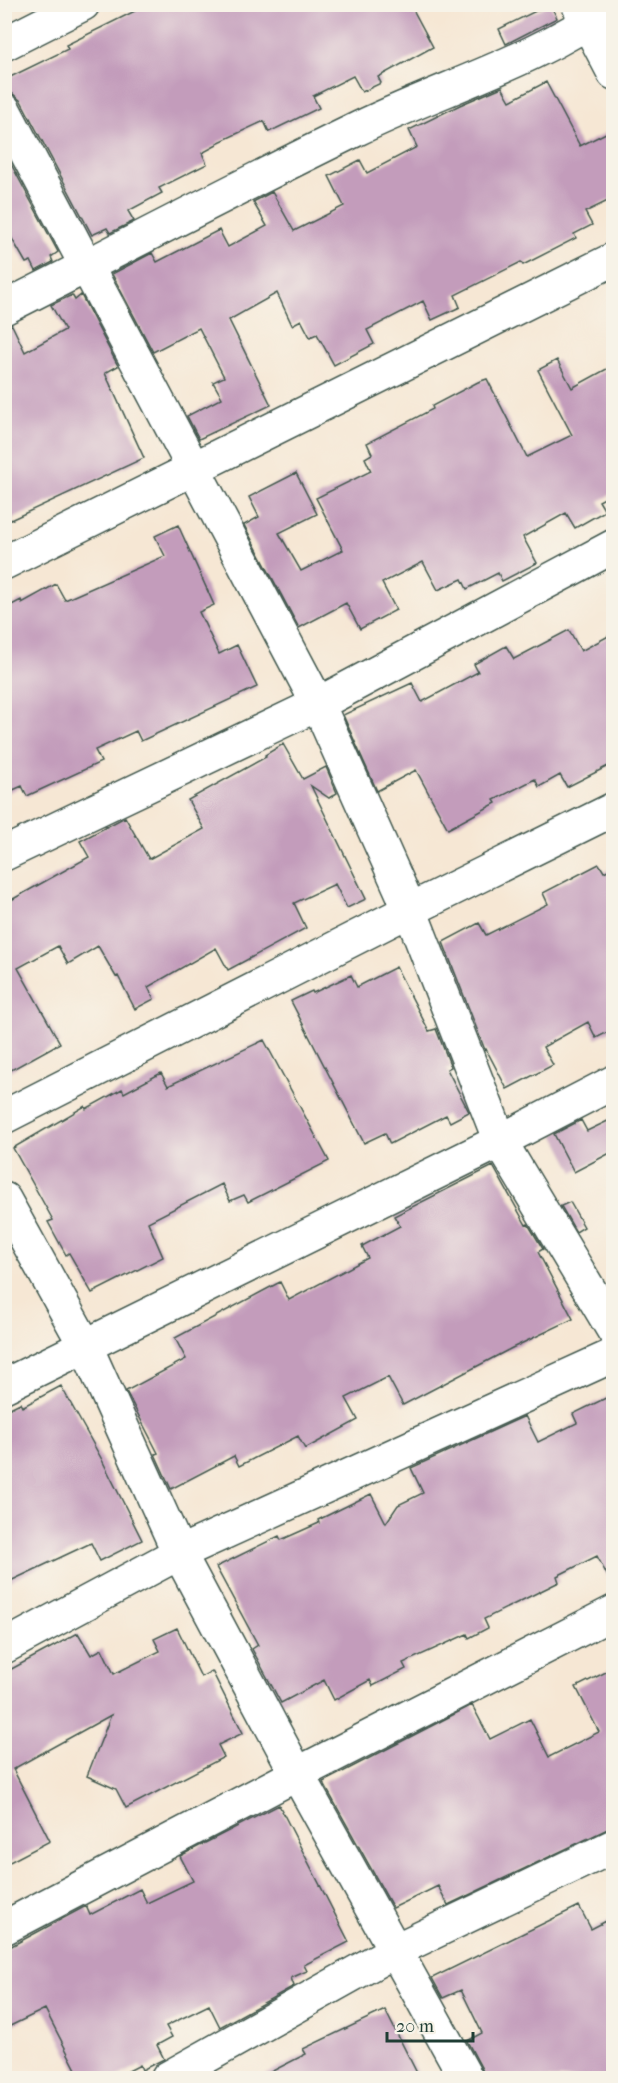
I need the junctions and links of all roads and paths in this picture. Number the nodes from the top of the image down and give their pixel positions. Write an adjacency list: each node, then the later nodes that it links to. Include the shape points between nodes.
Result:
1 (83, 4): 4 (street)
2 (614, 5): 3 (street)
3 (583, 14): 5 (street); 8 (street, via 550,45 354,130)
4 (4, 44)
5 (614, 73)
6 (4, 110): 8 (street)
7 (614, 259): 10 (street)
8 (87, 266): 9 (street); 10 (street)
9 (4, 308)
10 (194, 469): 12 (street); 13 (street)
11 (614, 546): 13 (street)
12 (4, 563)
13 (318, 704): 15 (street); 16 (street)
14 (614, 809): 16 (street)
15 (4, 854)
16 (410, 910): 18 (street); 19 (street)
17 (614, 1082): 19 (street)
18 (4, 1117)
19 (500, 1141): 21 (street); 22 (street)
20 (4, 1199): 22 (street)
21 (614, 1331)
22 (86, 1347): 24 (street); 25 (street)
23 (614, 1355): 25 (street)
24 (4, 1386)
25 (178, 1553): 27 (street); 28 (street)
26 (614, 1612): 28 (street)
27 (4, 1647)
28 (297, 1774): 30 (street); 31 (street)
29 (614, 1846): 31 (street)
30 (4, 1928)
31 (396, 1950): 32 (street); 33 (street)
32 (168, 2079)
33 (466, 2079)

